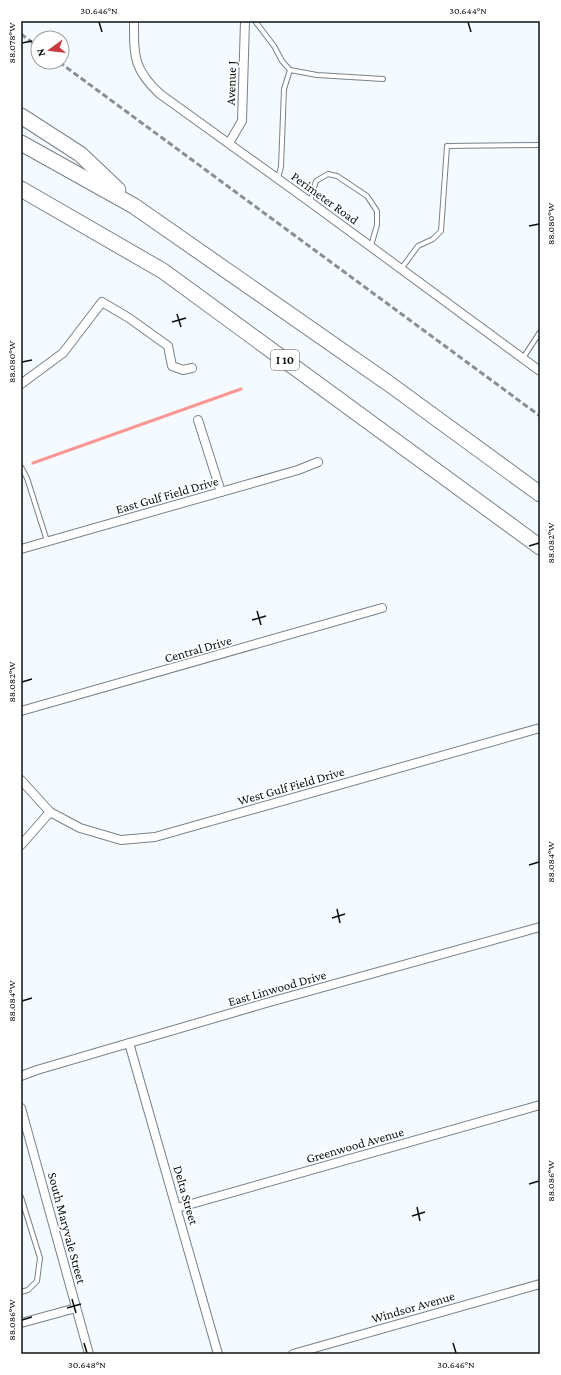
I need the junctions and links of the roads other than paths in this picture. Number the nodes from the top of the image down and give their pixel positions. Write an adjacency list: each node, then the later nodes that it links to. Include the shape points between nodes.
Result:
1 (134, 21): 8 (street, Perimeter Road, via 135,58 144,78 160,94)
2 (245, 21): 8 (street, Avenue J, via 242,121)
3 (255, 21): 4 (lane)
4 (290, 70): 5 (lane, via 317,75); 10 (lane, via 284,89 281,167)
5 (383, 78)
6 (21, 116): 13 (highway, via 80,154)
7 (21, 143): 13 (highway)
8 (229, 143): 10 (street, Perimeter Road)
9 (540, 145): 15 (lane, via 447,146 440,231 433,239 418,246)
10 (277, 178): 12 (street, Perimeter Road)
11 (21, 189): 27 (highway, I 10, via 163,271)
12 (310, 202): 14 (street, Perimeter Road); 14 (lane, via 316,181 328,174 337,176 366,196 377,211)
13 (134, 206): 25 (highway, via 388,383)
14 (370, 246): 15 (street, Perimeter Road)
15 (401, 269): 17 (street, Perimeter Road)
16 (540, 332): 17 (lane)
17 (522, 358): 19 (street, Perimeter Road)
18 (192, 368): 20 (street, via 183,370 172,366 168,346 102,302 63,353)
19 (540, 371)
20 (21, 384)
21 (198, 420): 24 (street)
22 (318, 462): 24 (street, East Gulf Field Drive)
23 (21, 467): 26 (lane, via 27,478)
24 (221, 492): 26 (street, East Gulf Field Drive)
25 (540, 494)
26 (47, 541): 28 (street, East Gulf Field Drive)
27 (540, 547)
28 (21, 549)
29 (382, 608): 30 (street, Central Drive)
30 (21, 711)
31 (540, 728): 33 (street, West Gulf Field Drive, via 155,837 121,840 80,828)
32 (21, 780): 33 (street, West Gulf Field Drive)
33 (50, 812): 34 (street)
34 (21, 845)
35 (540, 927): 36 (street, East Linwood Drive)
36 (129, 1043): 37 (street, East Linwood Drive); 41 (street, Delta Street)
37 (21, 1076)
38 (540, 1105): 41 (street, Greenwood Avenue)
39 (21, 1108): 44 (street, South Maryvale Street)
40 (21, 1197): 43 (lane, via 40,1258 37,1281 28,1290)
41 (177, 1208): 47 (street, Delta Street)
42 (540, 1284): 48 (street, Windsor Avenue)
43 (21, 1292)
44 (76, 1308): 45 (street); 46 (street, South Maryvale Street)
45 (21, 1322)
46 (89, 1354)
47 (218, 1354)
48 (294, 1354)

